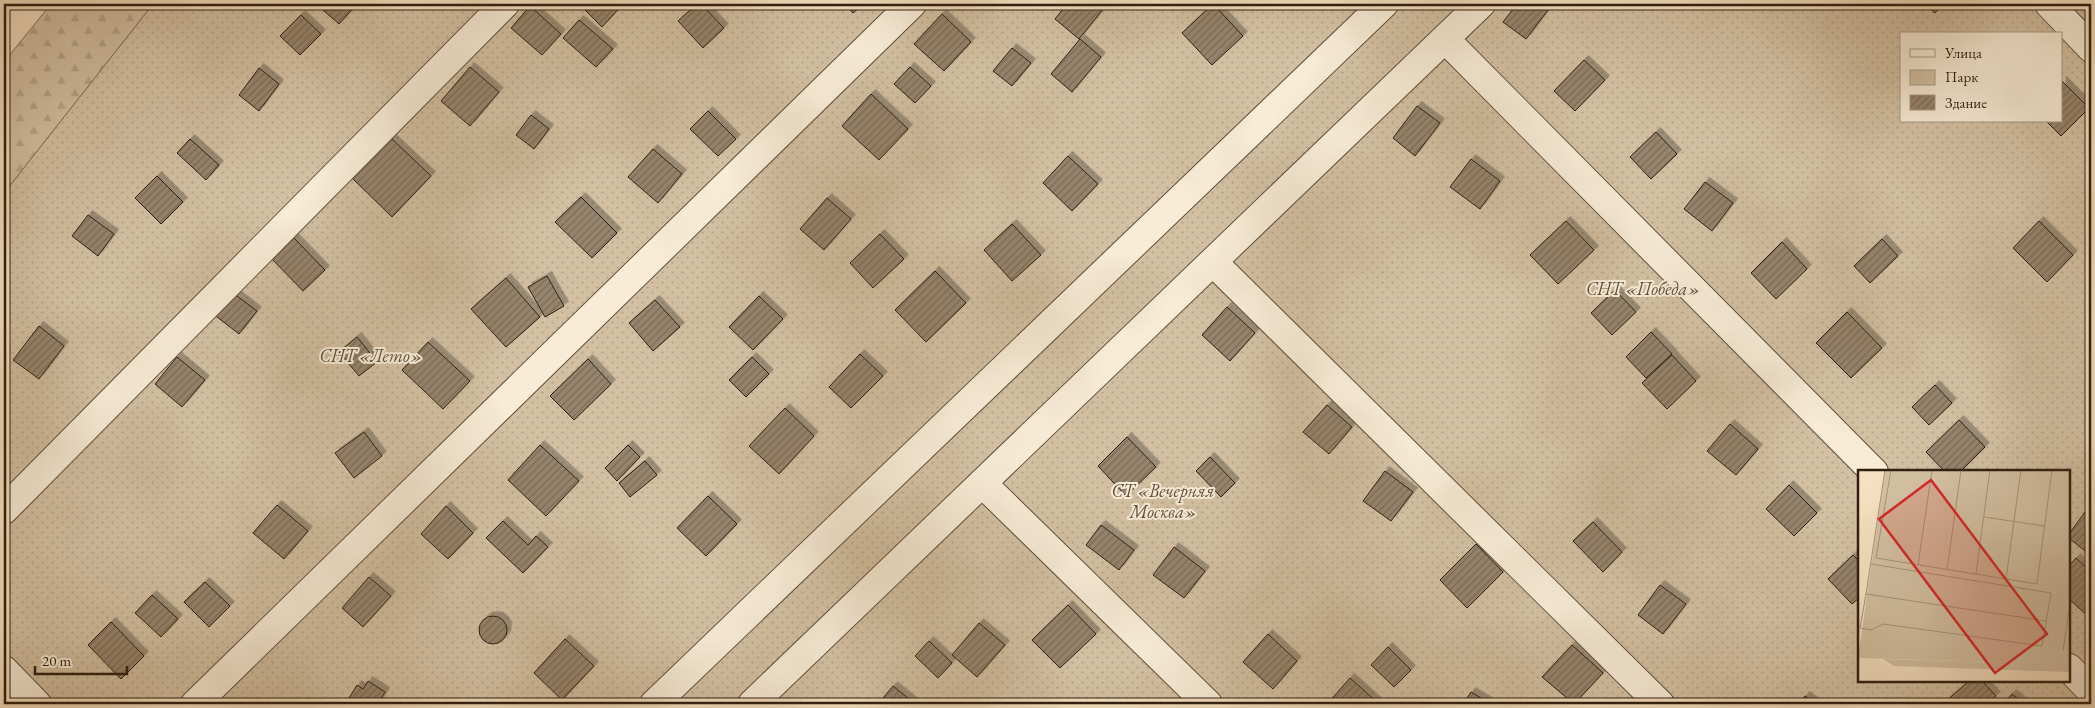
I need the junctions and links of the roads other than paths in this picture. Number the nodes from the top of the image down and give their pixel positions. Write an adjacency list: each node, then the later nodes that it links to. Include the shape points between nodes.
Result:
1 (505, 4): 11 (street)
2 (912, 4): 16 (street)
3 (1384, 4): 17 (street)
4 (1481, 4): 6 (street)
5 (2049, 4): 7 (street)
6 (1445, 39): 8 (street); 9 (street)
7 (2091, 48)
8 (1213, 262): 10 (street); 20 (street)
9 (1872, 470)
10 (982, 483): 18 (street); 19 (street)
11 (4, 510)
12 (2070, 669): 14 (street)
13 (4, 670): 15 (street)
14 (2091, 691)
15 (37, 704)
16 (195, 704)
17 (654, 704)
18 (752, 704)
19 (1208, 704)
20 (1660, 704)

